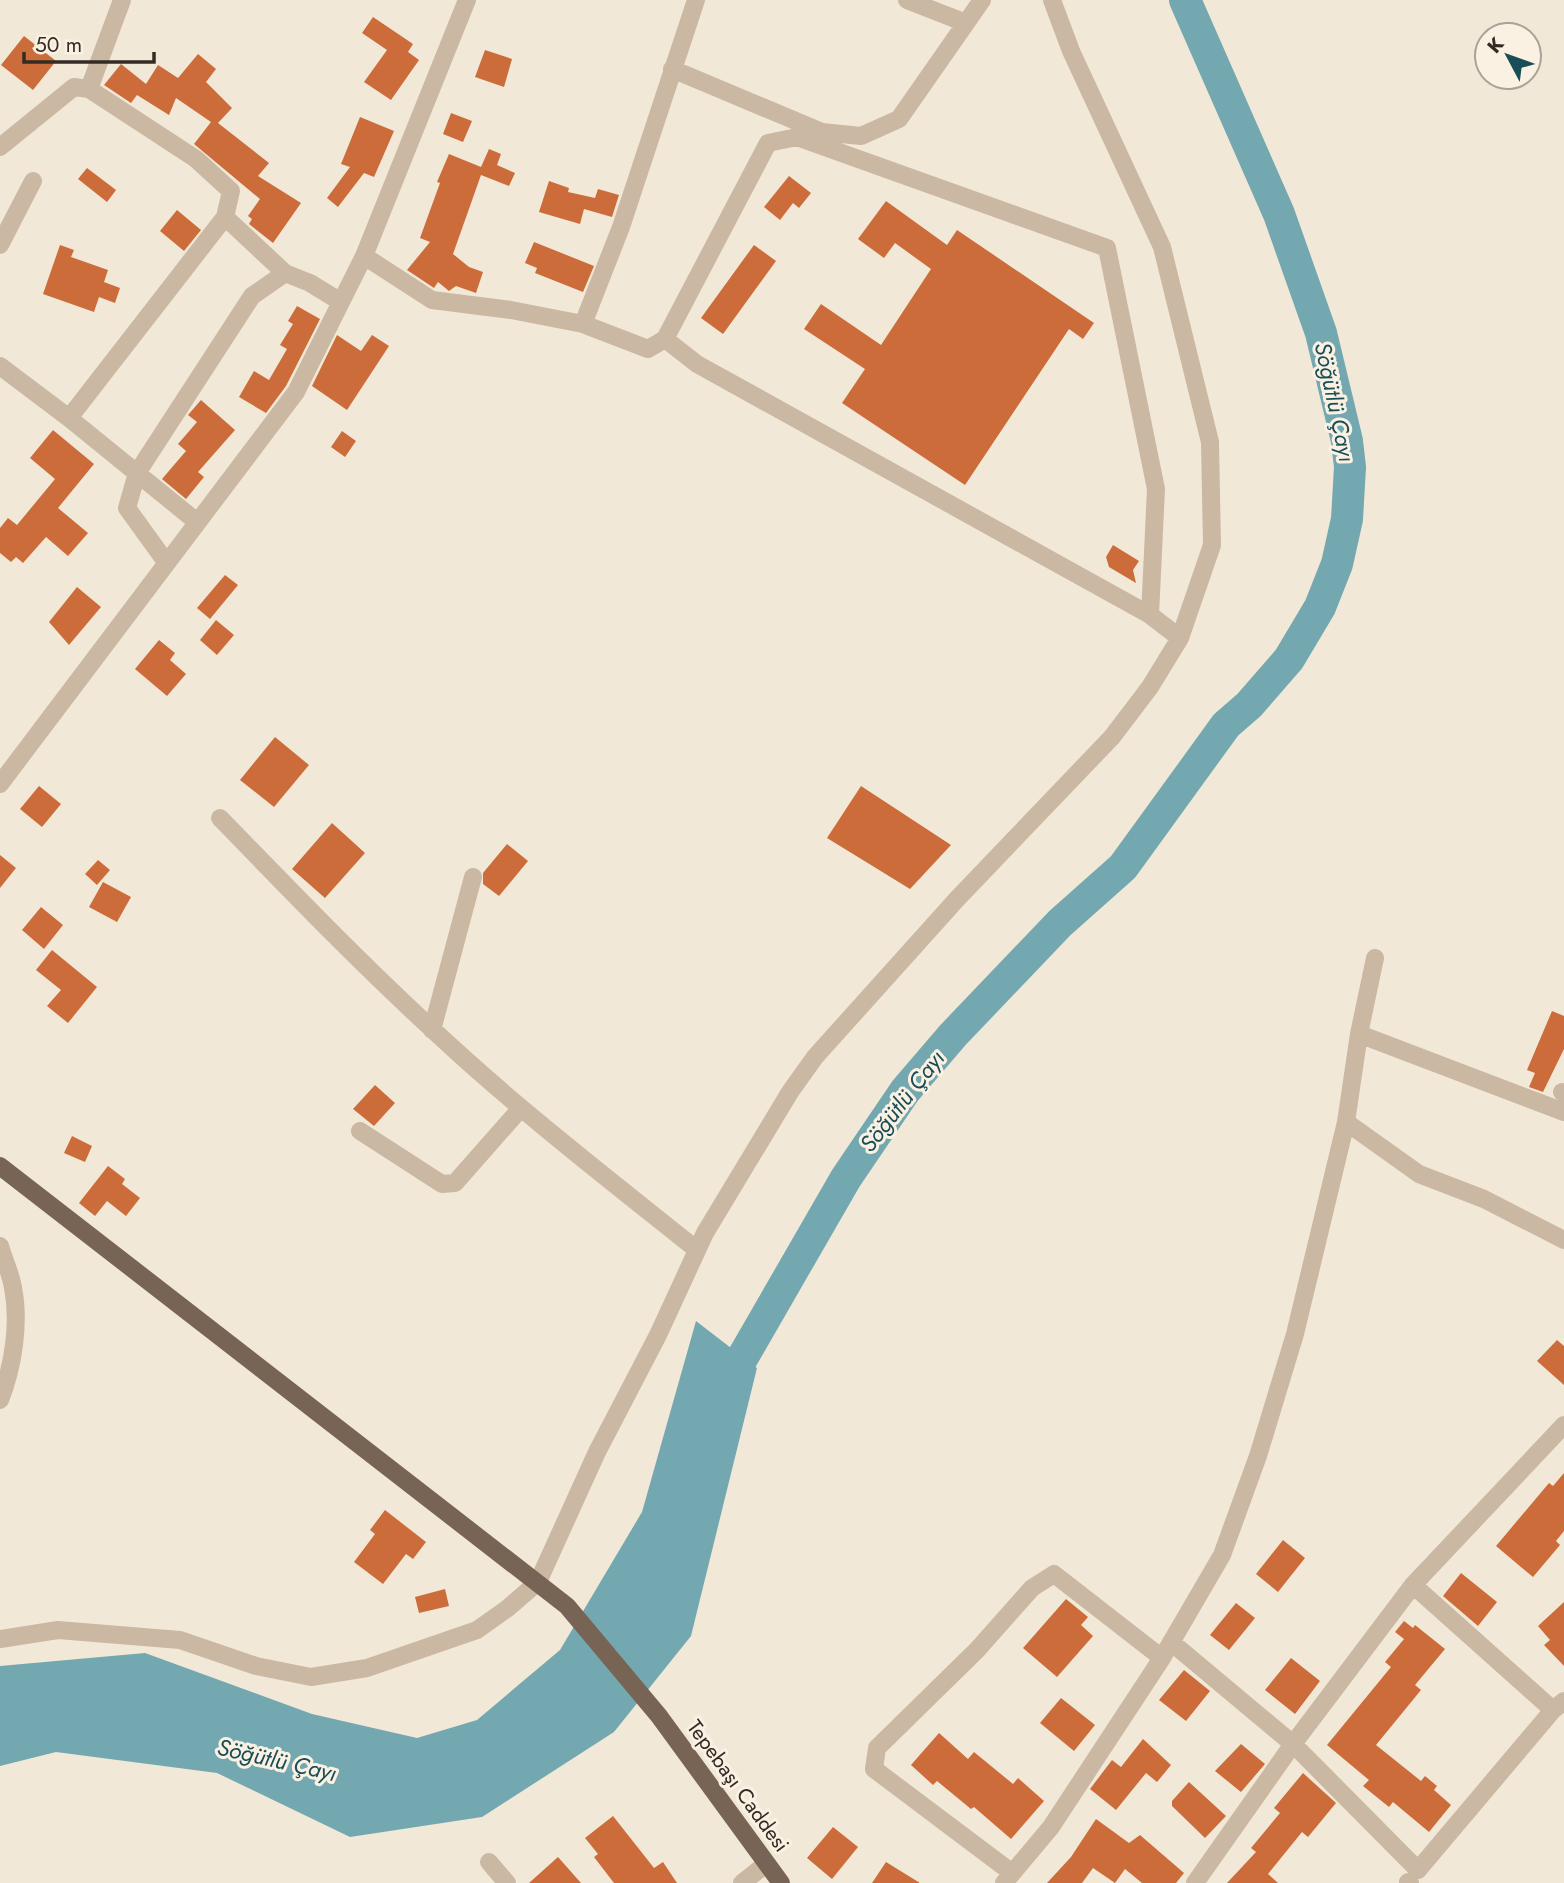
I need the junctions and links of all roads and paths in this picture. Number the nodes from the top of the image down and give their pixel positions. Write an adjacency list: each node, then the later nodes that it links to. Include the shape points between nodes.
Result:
1 (122, 0): 9 (street)
2 (467, 0): 14 (street)
3 (696, 0): 8 (street)
4 (907, 0): 7 (street)
5 (982, 0): 7 (street)
6 (1052, 0): 25 (street, via 1162,247 1210,442 1212,545)
7 (966, 23): 8 (street, via 899,119 861,136 822,132)
8 (672, 69): 17 (street, via 621,227)
9 (89, 89): 10 (street, via 74,86); 12 (street, via 196,159 231,191)
10 (0, 147)
11 (33, 181): 13 (street)
12 (225, 217): 15 (street); 20 (street)
13 (0, 245)
14 (364, 256): 16 (street); 17 (street, via 432,300)
15 (285, 273): 16 (street); 21 (street, via 253,296)
16 (341, 302): 22 (street, via 296,392)
17 (583, 324): 18 (street, via 648,349)
18 (665, 339): 24 (street, via 697,365); 24 (street, via 768,142 797,137 1107,247 1156,489)
19 (0, 366): 20 (street)
20 (69, 418): 21 (street)
21 (137, 474): 22 (street); 23 (street, via 127,508)
22 (197, 522): 23 (street)
23 (166, 562): 26 (street)
24 (1150, 615): 25 (street)
25 (1180, 638): 39 (street, via 1112,737 815,1057)
26 (0, 783)
27 (220, 818): 30 (street)
28 (473, 877): 30 (street)
29 (1374, 958): 31 (street)
30 (432, 1030): 32 (street)
31 (1359, 1034): 33 (street); 34 (street)
32 (521, 1108): 35 (street, via 455,1183 442,1184); 39 (street)
33 (1564, 1112)
34 (1346, 1122): 37 (street, via 1419,1174 1484,1199); 45 (street, via 1295,1334 1258,1455 1222,1555)
35 (360, 1131)
36 (0, 1166): 42 (main road, Tepebaşı Caddesi)
37 (1564, 1240)
38 (0, 1246): 40 (street, via 13,1287 15,1330)
39 (697, 1250): 42 (street)
40 (0, 1400)
41 (1564, 1425): 43 (street)
42 (538, 1582): 44 (street, via 477,1630 367,1668 311,1677 256,1666 180,1640 58,1630); 50 (main road, Tepebaşı Caddesi, via 567,1606 659,1716)
43 (1413, 1585): 47 (street); 48 (street)
44 (0, 1639)
45 (1171, 1642): 46 (street); 48 (street)
46 (1162, 1658): 51 (street, via 1051,1827); 51 (street, via 1054,1574 1032,1588 877,1748 874,1769)
47 (1559, 1705): 52 (street)
48 (1293, 1744): 52 (street); 56 (street)
49 (489, 1862): 53 (street)
50 (766, 1864): 54 (street); 55 (main road, Tepebaşı Caddesi)
51 (1008, 1878)
52 (1411, 1879)
53 (507, 1883)
54 (742, 1883)
55 (781, 1883)
56 (1195, 1883)

